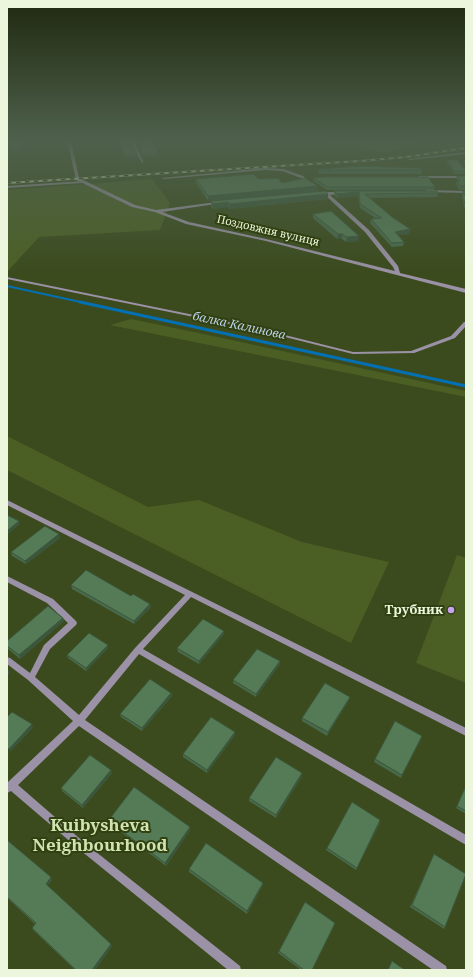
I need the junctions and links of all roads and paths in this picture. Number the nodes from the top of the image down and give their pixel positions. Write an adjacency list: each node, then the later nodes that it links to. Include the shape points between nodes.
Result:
1 (28, 186): 4 (lane)
2 (90, 186): 11 (street, Поздовжня вулиця, via 134,206)
3 (315, 186): 7 (street)
4 (7, 187)
5 (422, 191): 6 (street)
6 (466, 192)
7 (326, 193): 8 (street); 9 (street); 12 (street, via 367,231 396,266)
8 (350, 193)
9 (310, 194)
10 (224, 201): 11 (street)
11 (156, 211): 12 (street, Поздовжня вулиця, via 188,223)
12 (398, 274): 14 (street, Поздовжня вулиця)
13 (7, 278): 15 (lane, via 253,328 353,353 412,352 453,338)
14 (466, 291)
15 (466, 323)
16 (7, 502): 18 (lane)
17 (7, 580): 21 (lane, via 50,601 73,623 46,647)
18 (190, 594): 19 (lane); 23 (lane)
19 (138, 650): 22 (lane); 25 (lane)
20 (7, 660): 21 (lane)
21 (31, 678): 22 (lane)
22 (79, 721): 24 (lane); 27 (lane)
23 (466, 732)
24 (9, 787): 26 (lane)
25 (466, 840)
26 (236, 970)
27 (442, 970)

